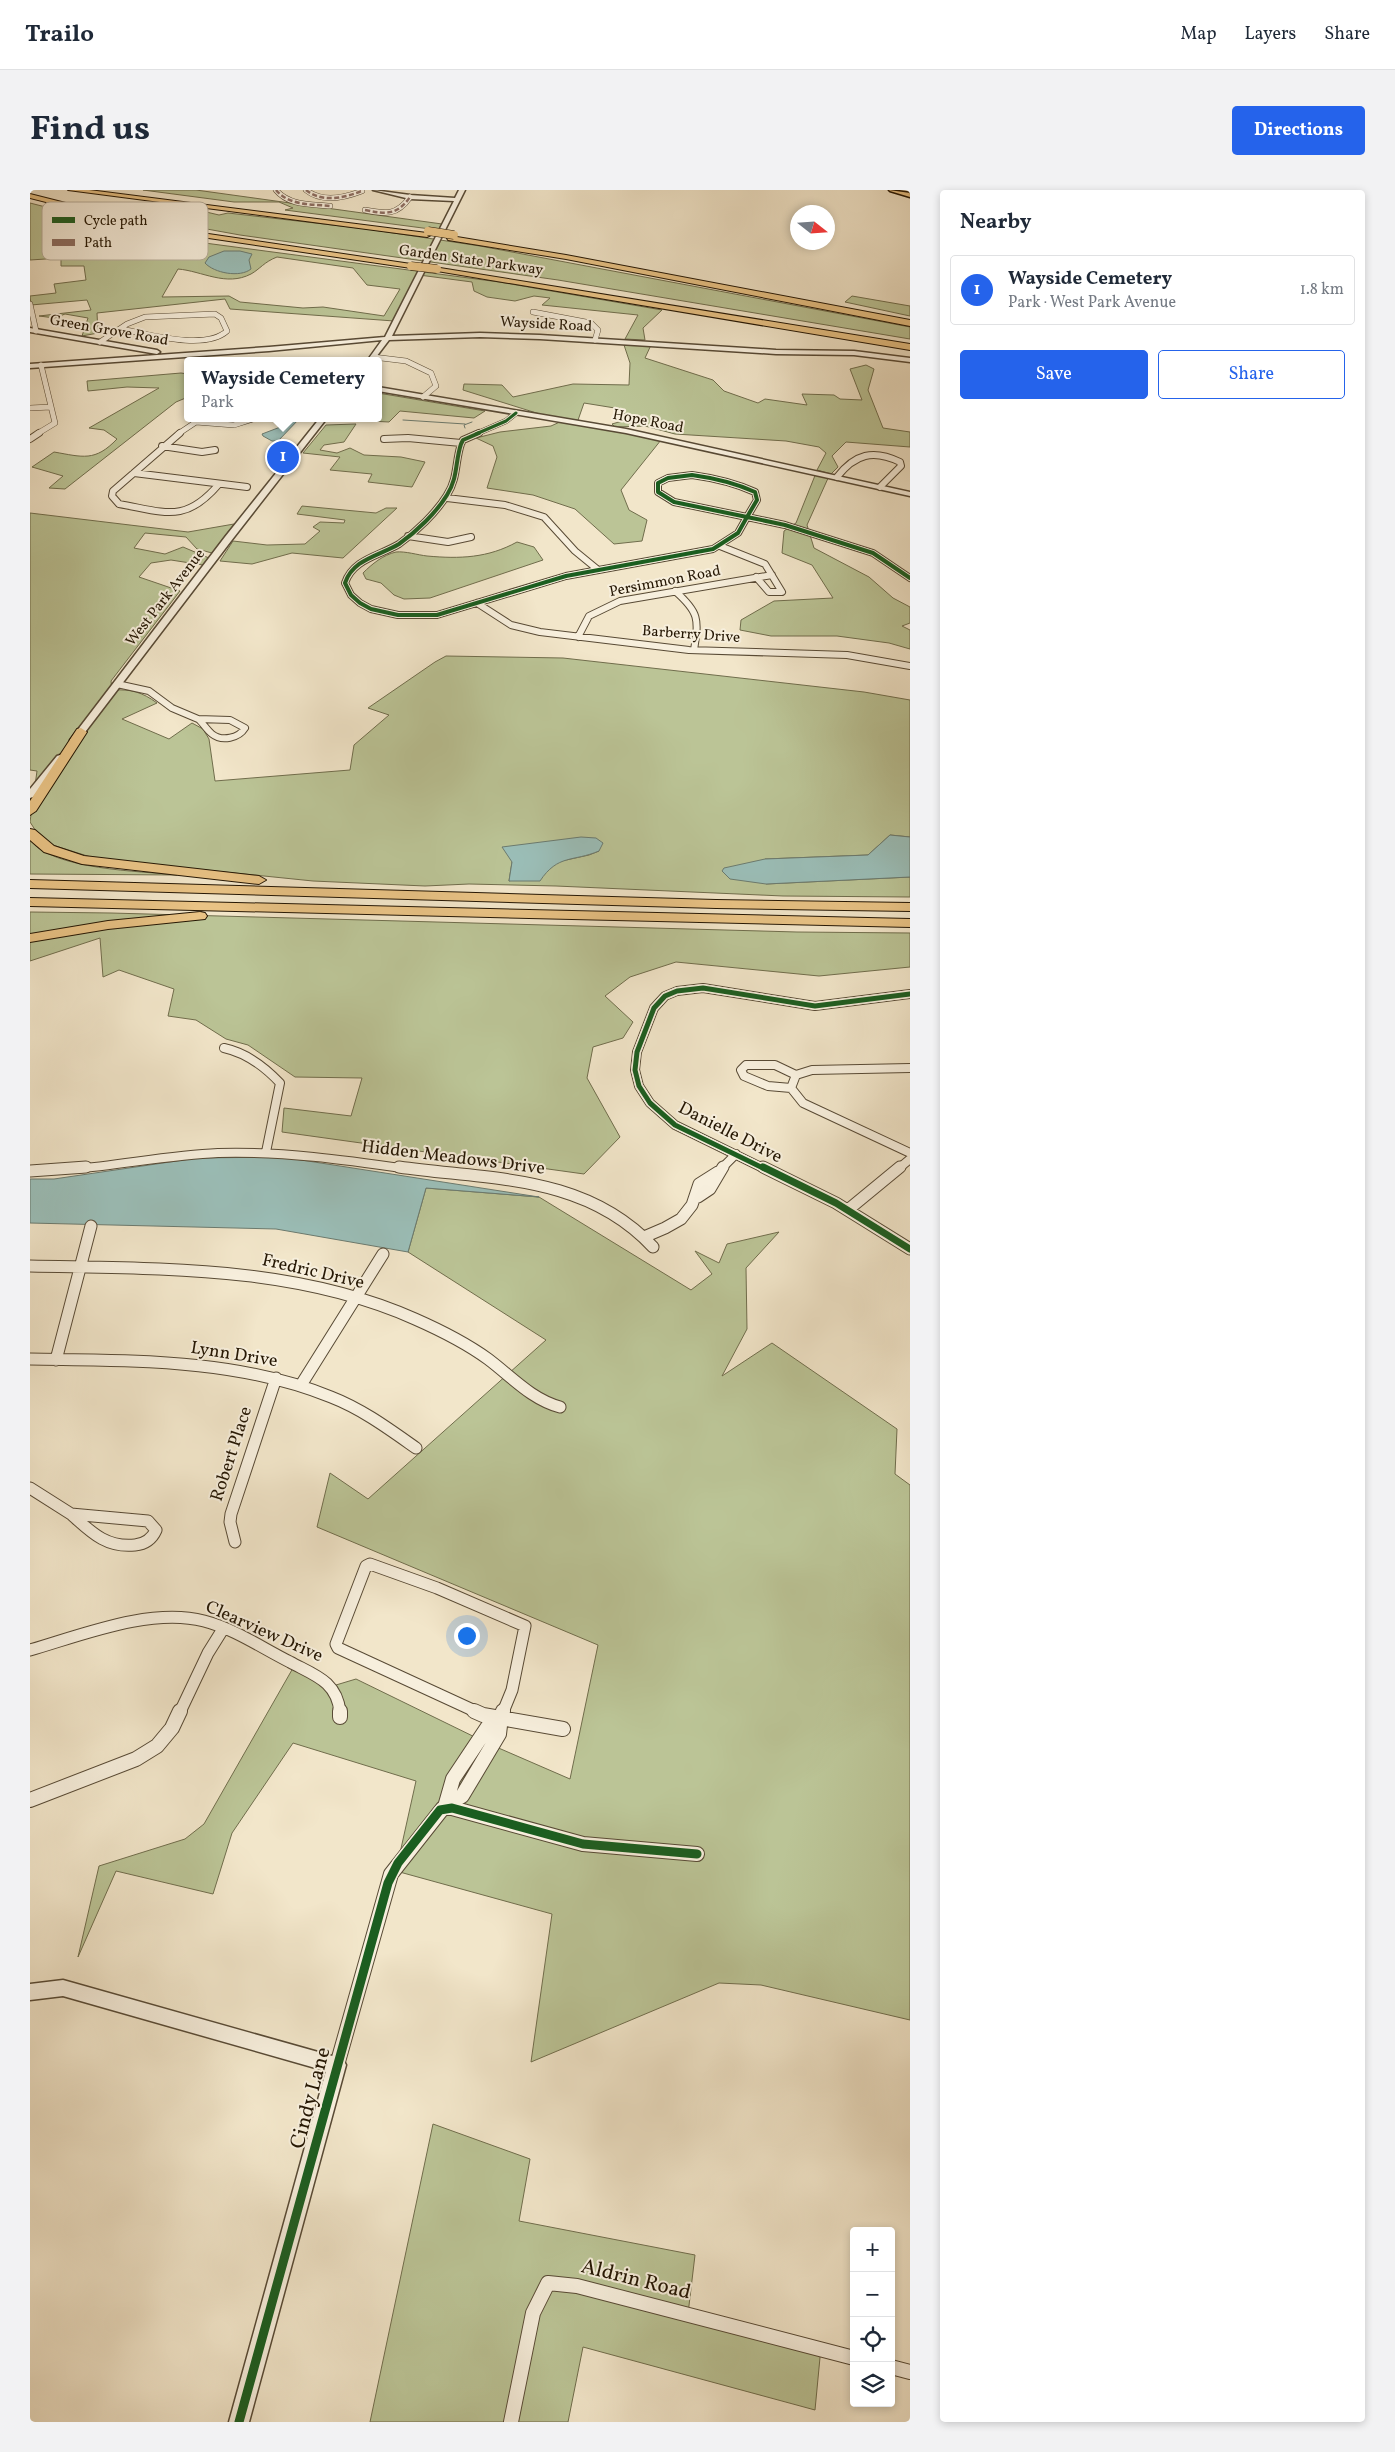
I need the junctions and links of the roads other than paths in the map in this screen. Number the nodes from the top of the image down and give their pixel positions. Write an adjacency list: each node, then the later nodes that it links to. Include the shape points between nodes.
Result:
1 (33, 190): 19 (highway)
2 (72, 190): 20 (highway, Garden State Parkway)
3 (102, 190): 21 (highway, Garden State Parkway)
4 (276, 190): 24 (street, via 287,199)
5 (306, 190): 16 (street)
6 (349, 190): 14 (street, via 341,194)
7 (360, 190): 14 (street)
8 (376, 190): 15 (street)
9 (413, 190): 15 (street)
10 (462, 190): 17 (street)
11 (892, 190): 12 (main road)
12 (910, 195)
13 (30, 196): 18 (highway, Garden State Parkway)
14 (349, 196): 16 (street)
15 (408, 196): 17 (street); 26 (street, via 403,208 393,214)
16 (336, 198): 24 (street)
17 (457, 200): 39 (street)
18 (53, 202)
19 (78, 202)
20 (171, 202)
21 (193, 202)
22 (208, 204): 28 (highway, Garden State Parkway)
23 (208, 206): 28 (highway, Garden State Parkway)
24 (324, 206): 25 (street)
25 (330, 206)
26 (365, 210)
27 (208, 233): 31 (highway, Garden State Parkway)
28 (427, 233): 30 (highway, Garden State Parkway)
29 (208, 236): 31 (highway, Garden State Parkway)
30 (452, 236): 35 (highway, Garden State Parkway, via 592,258); 36 (highway, Garden State Parkway)
31 (412, 264): 32 (highway, Garden State Parkway, bridge)
32 (438, 267): 42 (highway, Garden State Parkway); 43 (highway, Garden State Parkway)
33 (30, 304): 38 (street)
34 (533, 312): 40 (street, via 591,323 598,330)
35 (910, 319)
36 (910, 323)
37 (121, 328): 37 (street, via 197,341 220,338 227,331 221,318 205,313 141,318); 41 (street)
38 (33, 331): 41 (street, Green Grove Road)
39 (388, 338): 40 (street, Wayside Road, via 511,335); 46 (street, Wayside Road); 47 (street)
40 (595, 340): 49 (street, Wayside Road, via 776,352 854,353)
41 (100, 342): 44 (street, Green Grove Road)
42 (910, 342)
43 (910, 347)
44 (150, 354): 45 (street, Wayside Road); 50 (street)
45 (201, 357)
46 (221, 357)
47 (374, 357)
48 (382, 360): 53 (street, via 410,362 430,373 436,386)
49 (910, 360)
50 (41, 365): 51 (street); 54 (street)
51 (30, 366)
52 (382, 390): 53 (street, Hope Road)
53 (423, 397): 56 (street, Hope Road)
54 (51, 406): 55 (street); 61 (street, via 54,424)
55 (30, 408)
56 (516, 413): 63 (street, via 506,421 466,437); 67 (street, Hope Road, via 626,431)
57 (196, 422): 64 (street)
58 (208, 422): 59 (street, via 226,426)
59 (247, 422)
60 (321, 422): 86 (street, West Park Avenue)
61 (30, 439)
62 (384, 439): 63 (street)
63 (461, 443): 72 (street, via 459,467)
64 (162, 446): 65 (street, via 202,452); 66 (street)
65 (214, 450)
66 (134, 473): 68 (street); 68 (street, via 113,491 114,501 119,504 170,512 184,510 199,504)
67 (837, 477): 70 (street, Hope Road); 70 (street, via 860,456 899,460 901,466)
68 (219, 484): 69 (street)
69 (247, 487)
70 (880, 487): 71 (street, Hope Road)
71 (910, 494)
72 (447, 498): 74 (street); 77 (street, via 511,506 544,517 575,551)
73 (747, 517): 73 (street, via 674,502 658,492 657,486 664,479 692,475 744,487 755,492 757,500); 76 (street, via 738,533); 80 (street, via 786,525 873,553)
74 (408, 536): 75 (street, via 452,542); 82 (street, via 394,548 365,560 348,574 344,581 354,600 389,614 422,616)
75 (471, 536)
76 (720, 546): 77 (street); 78 (street, via 765,564)
77 (597, 569): 82 (street)
78 (772, 575): 79 (street, Persimmon Road); 79 (street, via 782,592 769,592)
79 (756, 577): 81 (street, Persimmon Road)
80 (910, 578)
81 (675, 591): 83 (street, Persimmon Road, via 620,601 598,610 585,620); 84 (street, via 697,612 699,620)
82 (477, 603): 83 (street, Barberry Drive, via 517,627)
83 (578, 637): 84 (street, Barberry Drive)
84 (694, 650): 85 (street, Barberry Drive, via 847,655)
85 (910, 666)
86 (117, 684): 87 (street, via 149,692 170,708); 88 (street, West Park Avenue)
87 (198, 719): 87 (street, via 219,737 236,736 245,728 235,721)
88 (81, 732): 89 (street, West Park Avenue); 90 (highway)
89 (30, 795)
90 (30, 811)
91 (30, 834): 93 (highway, via 49,849 82,860)
92 (30, 884): 93 (highway)
93 (369, 893): 95 (highway)
94 (30, 902): 96 (highway)
95 (910, 907)
96 (494, 914): 97 (highway); 98 (highway, via 214,915 108,925)
97 (910, 923)
98 (30, 938)
99 (910, 994): 106 (street, Danielle Drive, via 816,1006 698,988 673,992 658,1002 637,1052 635,1070 639,1086 650,1103 666,1118)
100 (224, 1048): 104 (street, via 240,1051 280,1083)
101 (910, 1068): 102 (street, via 819,1069)
102 (796, 1075): 103 (street); 103 (street, via 775,1066 746,1065 741,1070 744,1076 768,1086)
103 (791, 1088): 105 (street, via 803,1102)
104 (266, 1152): 107 (street, Hidden Meadows Drive); 113 (street, Hidden Meadows Drive, via 550,1187 605,1208)
105 (910, 1153)
106 (736, 1154): 111 (street, Danielle Drive); 113 (street, via 718,1172 712,1186 677,1222)
107 (176, 1157): 109 (street, Hidden Meadows Drive, via 71,1170); 110 (street, Hidden Meadows Drive, via 161,1163 96,1174)
108 (910, 1159): 111 (street)
109 (30, 1171)
110 (30, 1178)
111 (849, 1209): 115 (street, Danielle Drive)
112 (91, 1226): 118 (street)
113 (644, 1237): 114 (street, Hidden Meadows Drive)
114 (653, 1247)
115 (910, 1249)
116 (383, 1254): 119 (street)
117 (30, 1266): 118 (street, Fredric Drive)
118 (79, 1268): 119 (street, Fredric Drive, via 254,1275 313,1285); 121 (street)
119 (356, 1297): 123 (street); 124 (street, Fredric Drive, via 442,1332 486,1359 534,1395)
120 (30, 1359): 121 (street, Lynn Drive)
121 (56, 1360): 122 (street, Lynn Drive, via 206,1365)
122 (276, 1378): 123 (street, Lynn Drive); 128 (street, Robert Place, via 231,1514)
123 (301, 1385): 125 (street, Lynn Drive, via 358,1409)
124 (560, 1407)
125 (416, 1448)
126 (30, 1488): 127 (street)
127 (71, 1514): 127 (street, via 109,1545 119,1547 145,1544 156,1530 148,1522)
128 (235, 1542)
129 (223, 1629): 130 (street, Clearview Drive, via 196,1619 157,1618); 132 (street, Clearview Drive, via 321,1677 337,1693); 134 (street, via 172,1728 157,1746 136,1759)
130 (30, 1650)
131 (501, 1716): 131 (street, via 512,1690 525,1626 437,1588 370,1564 366,1566 336,1646 483,1715); 133 (street); 135 (street, Cindy Lane, via 499,1734 462,1796)
132 (340, 1717)
133 (563, 1729)
134 (30, 1800)
135 (448, 1806): 136 (street, via 583,1844); 138 (street, Cindy Lane, via 440,1810 391,1874)
136 (697, 1854)
137 (30, 1992): 138 (street, Cindy Lane, via 64,1988 300,2057)
138 (338, 2065): 142 (street, Cindy Lane)
139 (850, 2357): 143 (street, Aldrin Road, via 577,2286 548,2283 533,2313)
140 (895, 2368): 141 (street)
141 (910, 2372)
142 (239, 2422)
143 (511, 2422)

